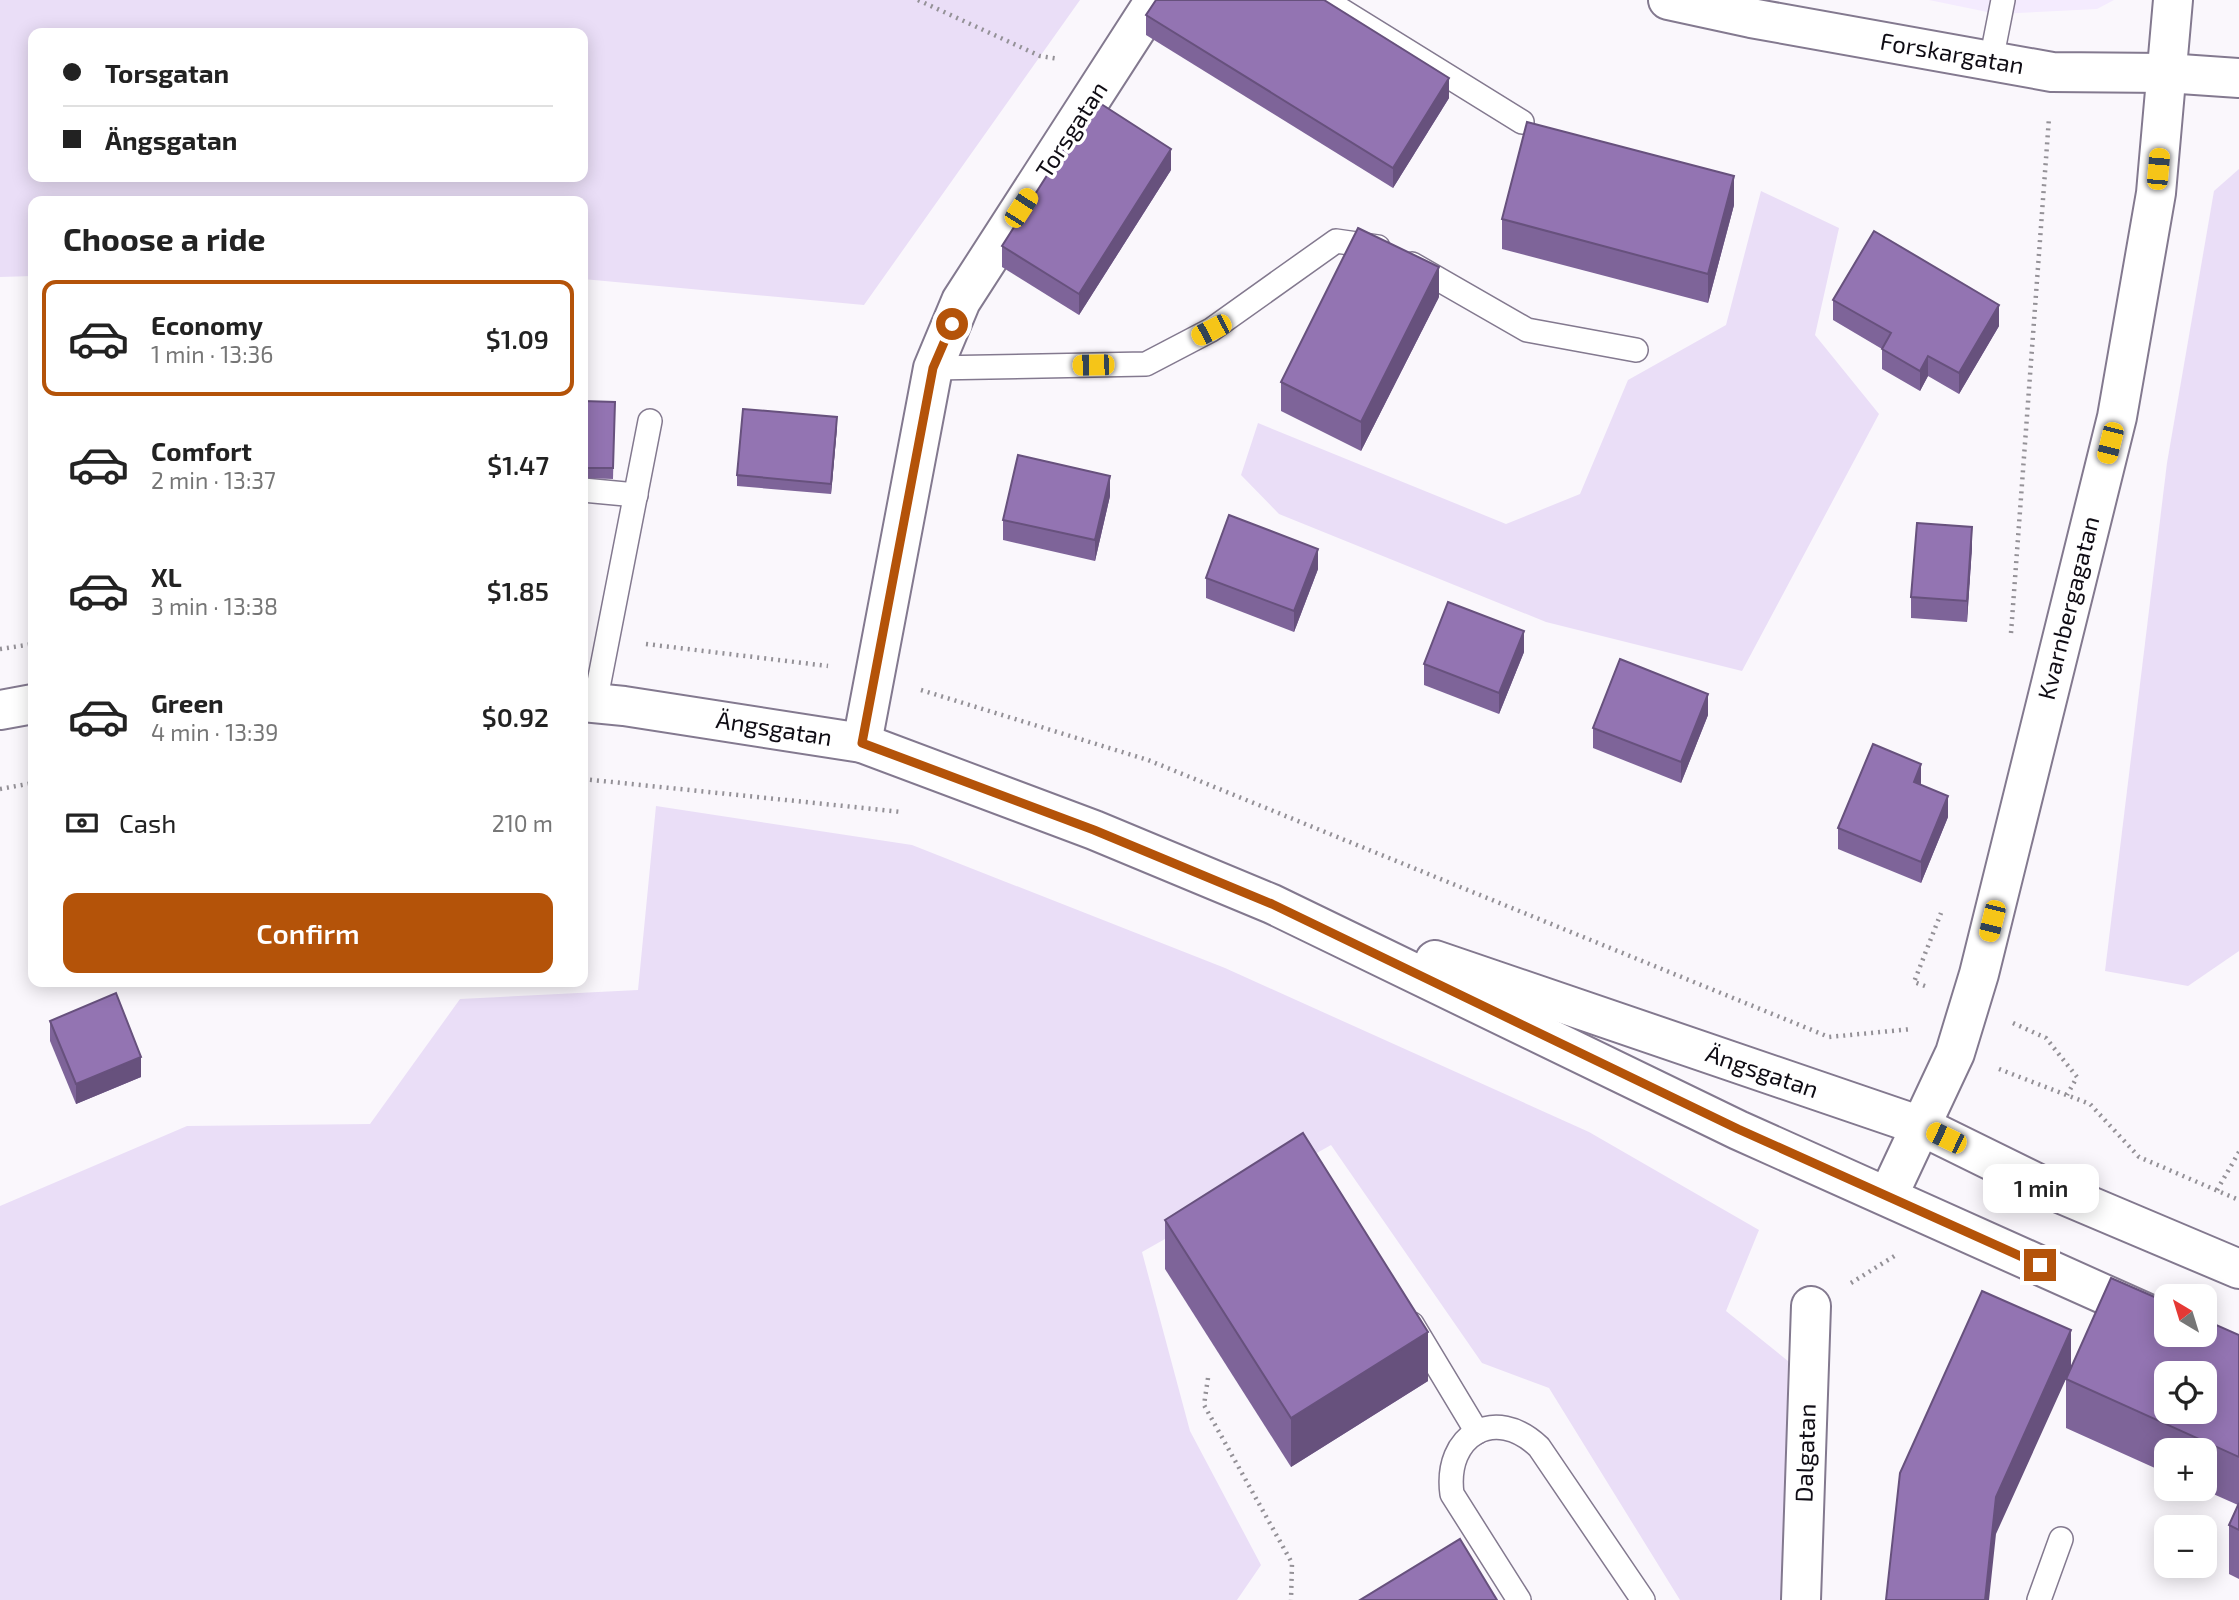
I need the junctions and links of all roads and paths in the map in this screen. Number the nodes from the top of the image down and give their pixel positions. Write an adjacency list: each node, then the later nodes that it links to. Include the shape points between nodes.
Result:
1 (918, 0): 8 (path, via 1040,56)
2 (1155, 0): 8 (street, Torsgatan)
3 (1325, 0): 12 (lane)
4 (1668, 0): 7 (street, Forskargatan)
5 (2003, 0): 7 (lane)
6 (2173, 0): 10 (street, Kvarnbergagatan)
7 (1991, 61): 9 (street, Forskargatan)
8 (1111, 69): 14 (street, Torsgatan, via 961,301)
9 (2052, 72): 10 (street, Forskargatan); 18 (path)
10 (2166, 73): 11 (street, Forskargatan); 34 (street, Kvarnbergagatan, via 2156,193 2117,416)
11 (2239, 78)
12 (1522, 122)
13 (1636, 350): 14 (lane, via 1527,330 1383,248 1336,241 1211,330 1146,364)
14 (933, 368): 22 (street, Torsgatan)
15 (650, 421): 17 (lane)
16 (588, 490): 17 (lane)
17 (636, 495): 19 (lane)
18 (2011, 638)
19 (608, 642): 22 (path); 23 (lane)
20 (28, 646): 21 (path)
21 (0, 649)
22 (875, 675): 26 (street, Torsgatan); 34 (path, via 1148,760 1829,1037 1912,1029)
23 (589, 703): 26 (street, Ängsgatan)
24 (28, 705): 25 (street)
25 (0, 710)
26 (862, 743): 31 (street, Ängsgatan, via 1094,830)
27 (588, 780): 30 (path)
28 (28, 784): 29 (path)
29 (0, 789)
30 (914, 813)
31 (1272, 904): 35 (street, Ängsgatan); 38 (street, Ängsgatan, via 1726,1124)
32 (1945, 904): 33 (path)
33 (1914, 982)
34 (1955, 1053): 35 (street, Kvarnbergagatan); 37 (path, via 2090,1104 2138,1157)
35 (1921, 1126): 38 (street, Kvarnbergagatan); 41 (street, Ängsgatan, via 2045,1186)
36 (2239, 1152): 37 (path)
37 (2217, 1190): 39 (path)
38 (1888, 1196): 44 (street, Ängsgatan)
39 (2239, 1200)
40 (1885, 1250): 43 (path, via 1897,1256)
41 (2239, 1269)
42 (1400, 1302): 46 (lane)
43 (1811, 1306): 51 (street, Dalgatan)
44 (2154, 1317)
45 (1208, 1378): 48 (path, via 1204,1405 1292,1563)
46 (1477, 1432): 49 (lane, via 1454,1458 1452,1494); 50 (lane, via 1513,1429 1539,1447)
47 (2061, 1539): 52 (lane)
48 (1291, 1600)
49 (1519, 1600)
50 (1643, 1600)
51 (1801, 1600)
52 (2039, 1600)

